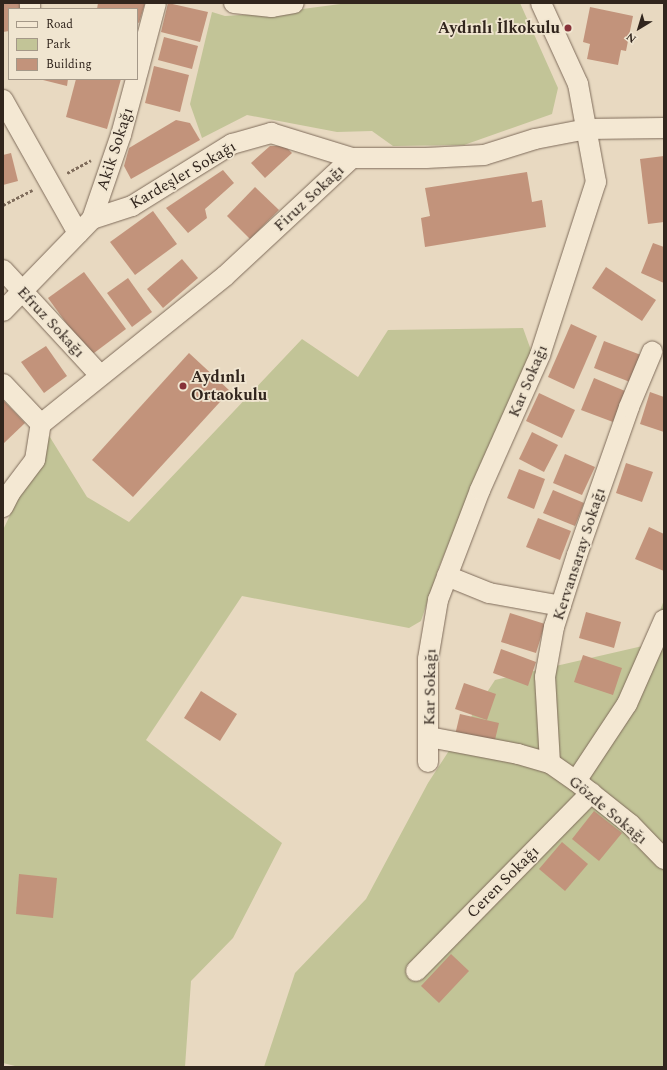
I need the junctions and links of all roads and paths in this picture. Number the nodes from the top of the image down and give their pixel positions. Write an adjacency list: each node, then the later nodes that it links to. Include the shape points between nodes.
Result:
1 (156, 3): 5 (street)
2 (234, 3): 3 (street, via 272,7)
3 (294, 3)
4 (541, 3): 9 (street, Kar Sokağı, via 578,84)
5 (138, 70)
6 (136, 80): 11 (street, Akik Sokağı, via 121,135)
7 (3, 100): 12 (street)
8 (664, 128): 9 (street, Firuz Sokağı)
9 (587, 129): 10 (street, Firuz Sokağı, via 535,139 484,155); 21 (street, Kar Sokağı, via 596,182 594,189 540,355 480,490)
10 (352, 158): 11 (street, Kardeşler Sokağı, via 271,133 232,144 132,206); 17 (street, Firuz Sokağı, via 225,276)
11 (92, 219): 12 (street, Kardeşler Sokağı)
12 (78, 234): 14 (street, Kardeşler Sokağı)
13 (3, 270): 14 (street, Efruz Sokağı)
14 (22, 292): 15 (street, Kardeşler Sokağı); 17 (street, Efruz Sokağı)
15 (3, 311)
16 (652, 352): 22 (street, Kervansaray Sokağı, via 627,415)
17 (100, 374): 19 (street, Firuz Sokağı)
18 (3, 384): 19 (street)
19 (41, 424): 20 (street, via 35,460 10,493)
20 (3, 507)
21 (447, 576): 22 (street, via 489,593); 24 (street, Kar Sokağı, via 438,600 428,659)
22 (561, 606): 26 (street, Kervansaray Sokağı, via 544,677)
23 (664, 620): 27 (street, Ceren Sokağı, via 627,704)
24 (429, 737): 25 (street, Kar Sokağı); 26 (street, Gözde Sokağı, via 518,754)
25 (428, 762)
26 (550, 763): 27 (street, Gözde Sokağı)
27 (584, 787): 28 (street, Gözde Sokağı, via 630,824); 29 (street, Ceren Sokağı)
28 (663, 856)
29 (416, 970)

